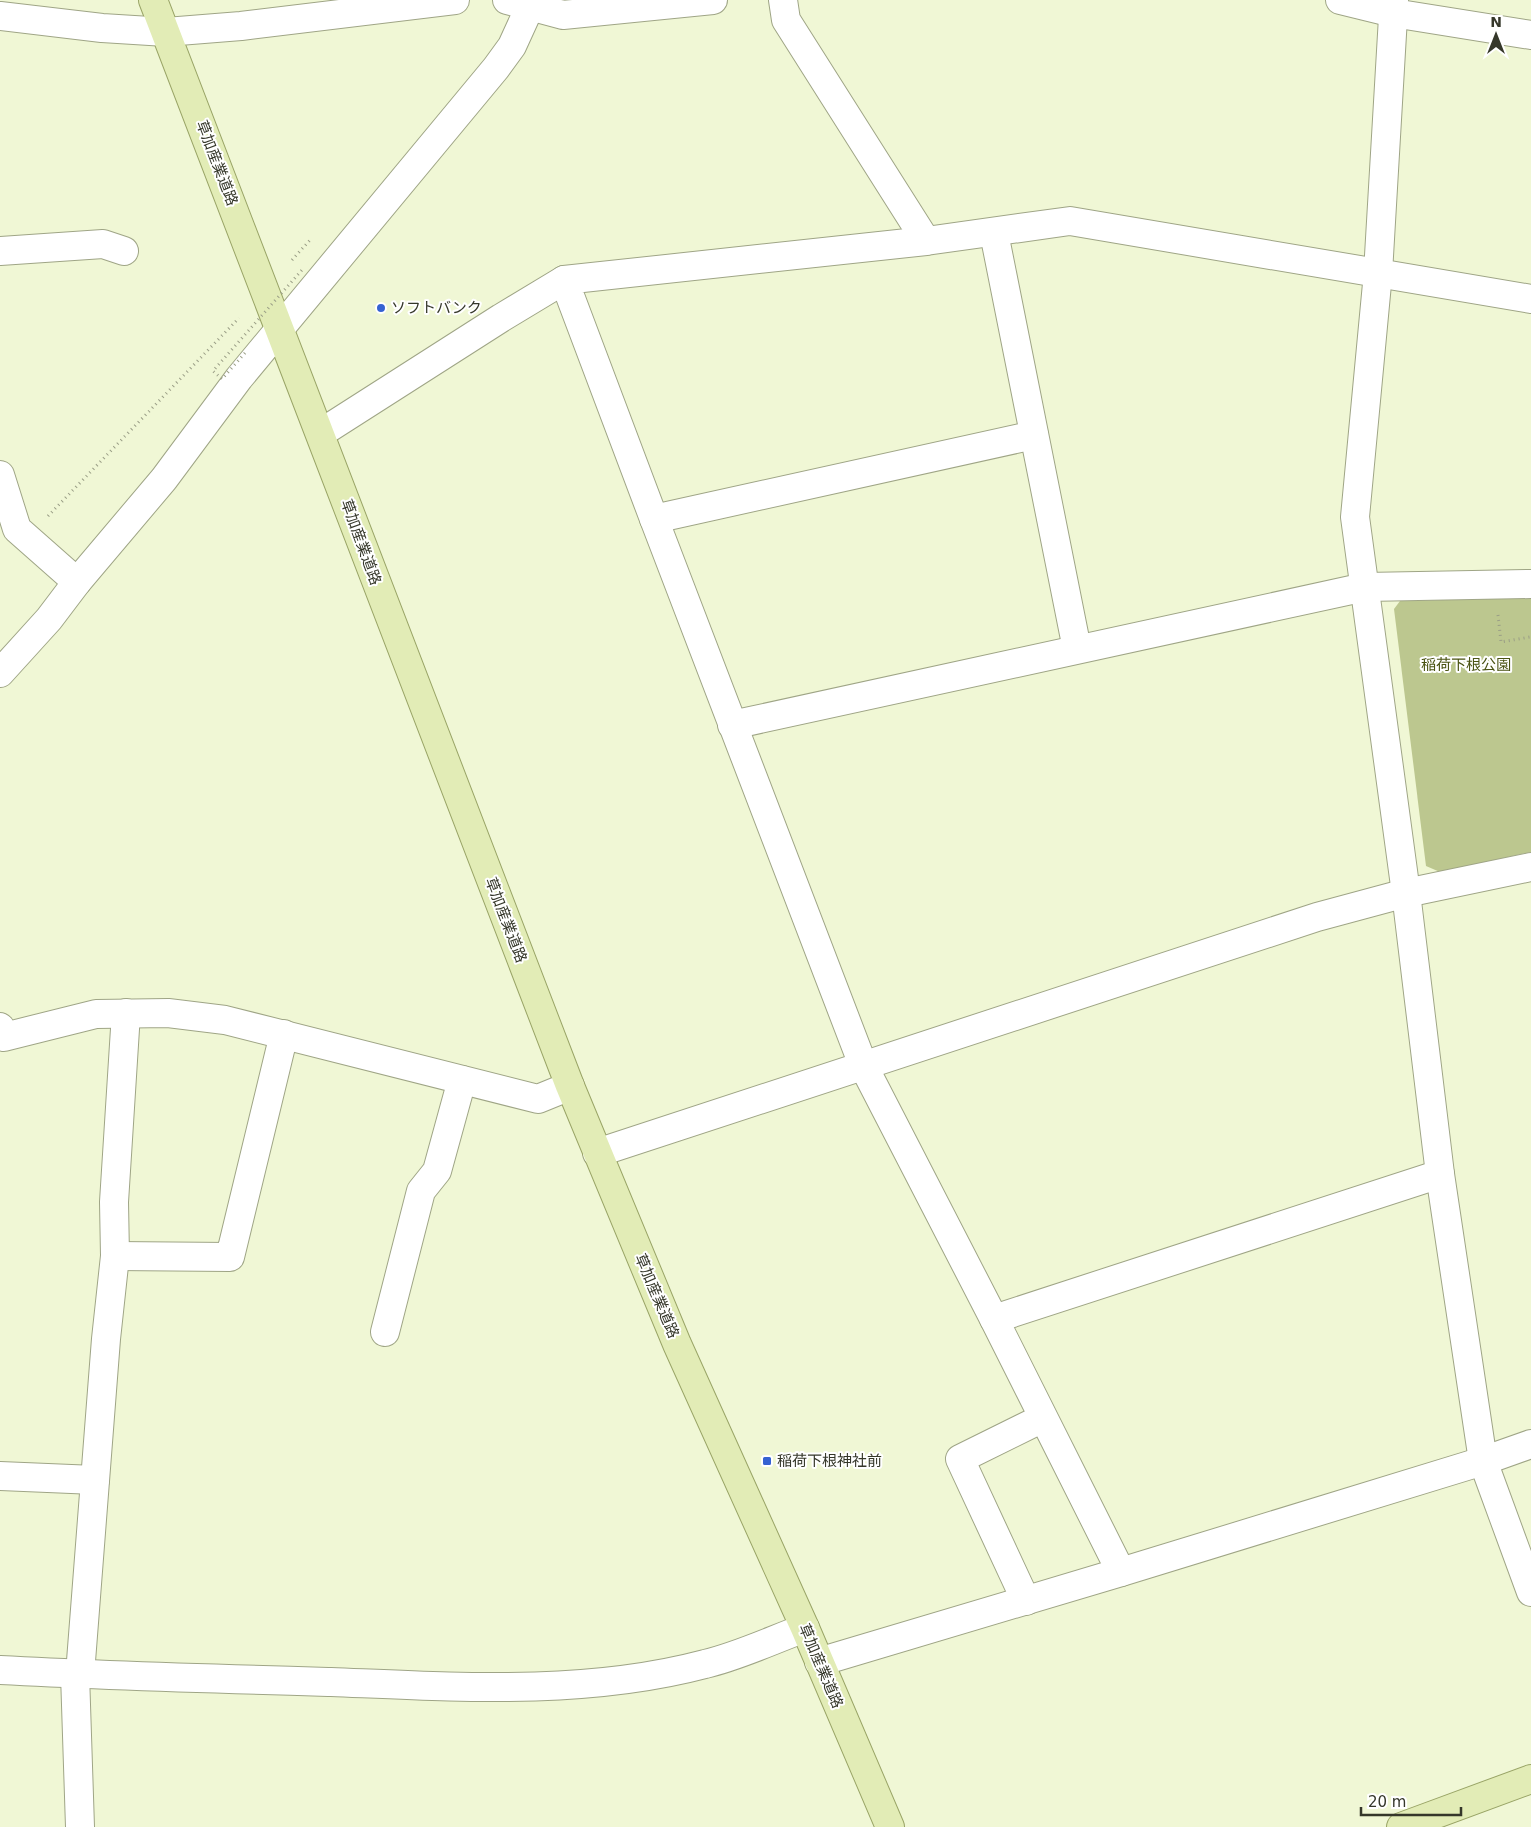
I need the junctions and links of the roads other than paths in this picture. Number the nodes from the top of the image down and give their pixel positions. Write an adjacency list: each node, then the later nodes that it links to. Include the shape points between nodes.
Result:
1 (153, 0): 9 (main road, 草加産業道路)
2 (455, 0): 9 (street)
3 (713, 0): 6 (street, via 563,15)
4 (783, 0): 12 (street, via 786,20)
5 (1340, 0): 7 (street)
6 (523, 2): 18 (street, via 512,46 496,68)
7 (1394, 6): 10 (street); 15 (street)
8 (0, 16): 9 (street)
9 (166, 32): 18 (main road, 草加産業道路)
10 (1531, 35)
11 (994, 233): 12 (street); 15 (street, via 1070,222); 20 (street)
12 (926, 241): 16 (street)
13 (0, 251): 14 (street, via 103,244)
14 (124, 251)
15 (1378, 273): 17 (street); 25 (street, via 1355,517)
16 (564, 280): 19 (street); 22 (street)
17 (1531, 299)
18 (280, 330): 19 (main road, 草加産業道路); 23 (street, via 239,378 164,479)
19 (320, 434): 36 (main road, 草加産業道路)
20 (1034, 435): 22 (street); 26 (street)
21 (0, 475): 23 (street, via 17,529)
22 (654, 519): 28 (street)
23 (77, 582): 27 (street, via 49,619)
24 (1531, 584): 25 (street)
25 (1365, 587): 26 (street); 30 (street)
26 (1077, 649): 28 (street)
27 (0, 673)
28 (732, 724): 34 (street)
29 (1531, 867): 30 (street)
30 (1406, 893): 34 (street, via 1317,917); 38 (street)
31 (126, 1013): 32 (street, via 96,1014 4,1037); 33 (street, via 168,1013 225,1020); 39 (street, via 114,1202)
32 (0, 1027)
33 (284, 1034): 35 (street); 39 (street, via 230,1258)
34 (863, 1065): 37 (street); 40 (street)
35 (462, 1080): 36 (street, via 538,1099); 41 (street, via 437,1171 421,1191)
36 (570, 1086): 37 (main road, 草加産業道路)
37 (597, 1153): 50 (main road, 草加産業道路, via 681,1353)
38 (1440, 1174): 40 (street); 44 (street)
39 (116, 1256): 46 (street)
40 (994, 1320): 42 (street)
41 (384, 1332)
42 (1043, 1418): 47 (street); 49 (street, via 960,1460)
43 (1531, 1444): 44 (street)
44 (1483, 1461): 47 (street); 48 (street)
45 (0, 1476): 46 (street)
46 (95, 1480): 53 (street)
47 (1121, 1572): 49 (street)
48 (1531, 1592)
49 (1026, 1601): 51 (street)
50 (805, 1628): 51 (main road, 草加産業道路); 53 (street, via 706,1664 652,1675 562,1686 444,1686)
51 (819, 1662): 56 (main road, 草加産業道路)
52 (0, 1670): 53 (street)
53 (78, 1674): 55 (street)
54 (1531, 1779): 57 (main road)
55 (80, 1827)
56 (890, 1827)
57 (1400, 1827)

